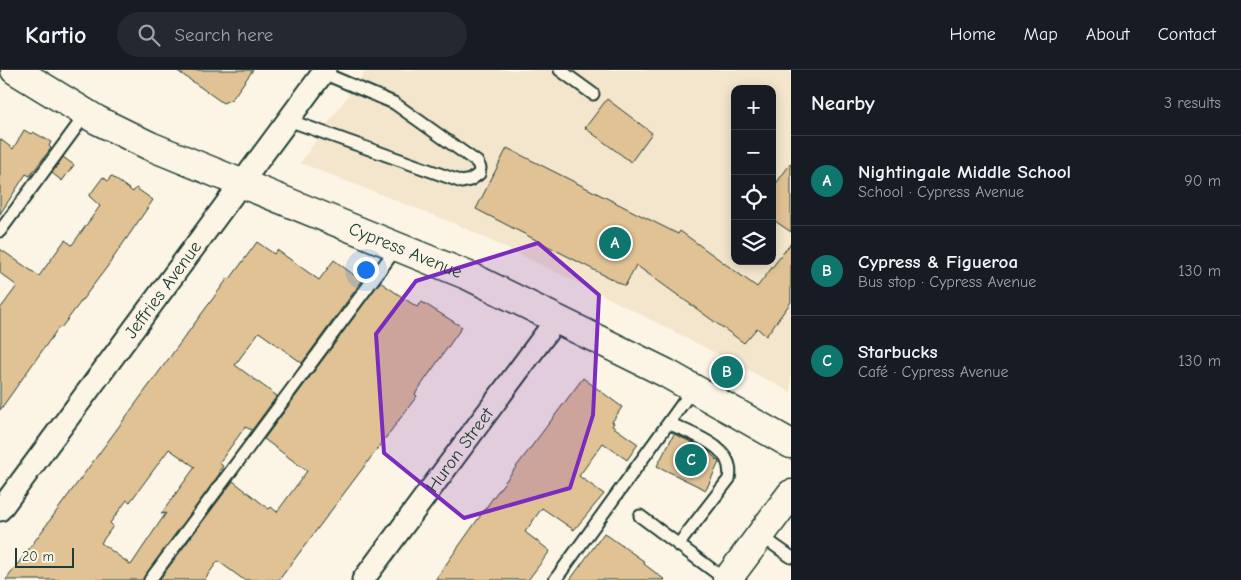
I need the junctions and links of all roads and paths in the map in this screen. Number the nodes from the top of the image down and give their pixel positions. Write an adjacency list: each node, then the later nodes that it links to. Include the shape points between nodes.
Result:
1 (15, 70): 5 (street, Cypress Avenue)
2 (560, 70): 4 (lane)
3 (324, 72): 6 (street, Jeffries Avenue); 6 (lane, via 394,103 477,162 479,174 462,182)
4 (593, 94)
5 (86, 114): 7 (street, Cypress Avenue, via 150,146); 8 (lane)
6 (288, 120): 7 (street, Jeffries Avenue)
7 (242, 183): 9 (street, Cypress Avenue); 15 (street, Jeffries Avenue)
8 (0, 231)
9 (398, 246): 10 (street, Cypress Avenue, via 469,276); 20 (lane)
10 (556, 320): 11 (street, Cypress Avenue); 21 (street, Huron Street)
11 (693, 388): 12 (lane); 13 (street, Cypress Avenue)
12 (668, 423): 18 (lane, via 722,450 732,469 729,479); 22 (lane)
13 (791, 444)
14 (791, 494): 17 (street)
15 (0, 510)
16 (640, 516): 18 (lane)
17 (760, 535): 19 (lane); 23 (street)
18 (678, 544): 23 (lane)
19 (791, 557)
20 (150, 580)
21 (363, 580)
22 (555, 580)
23 (726, 580)

